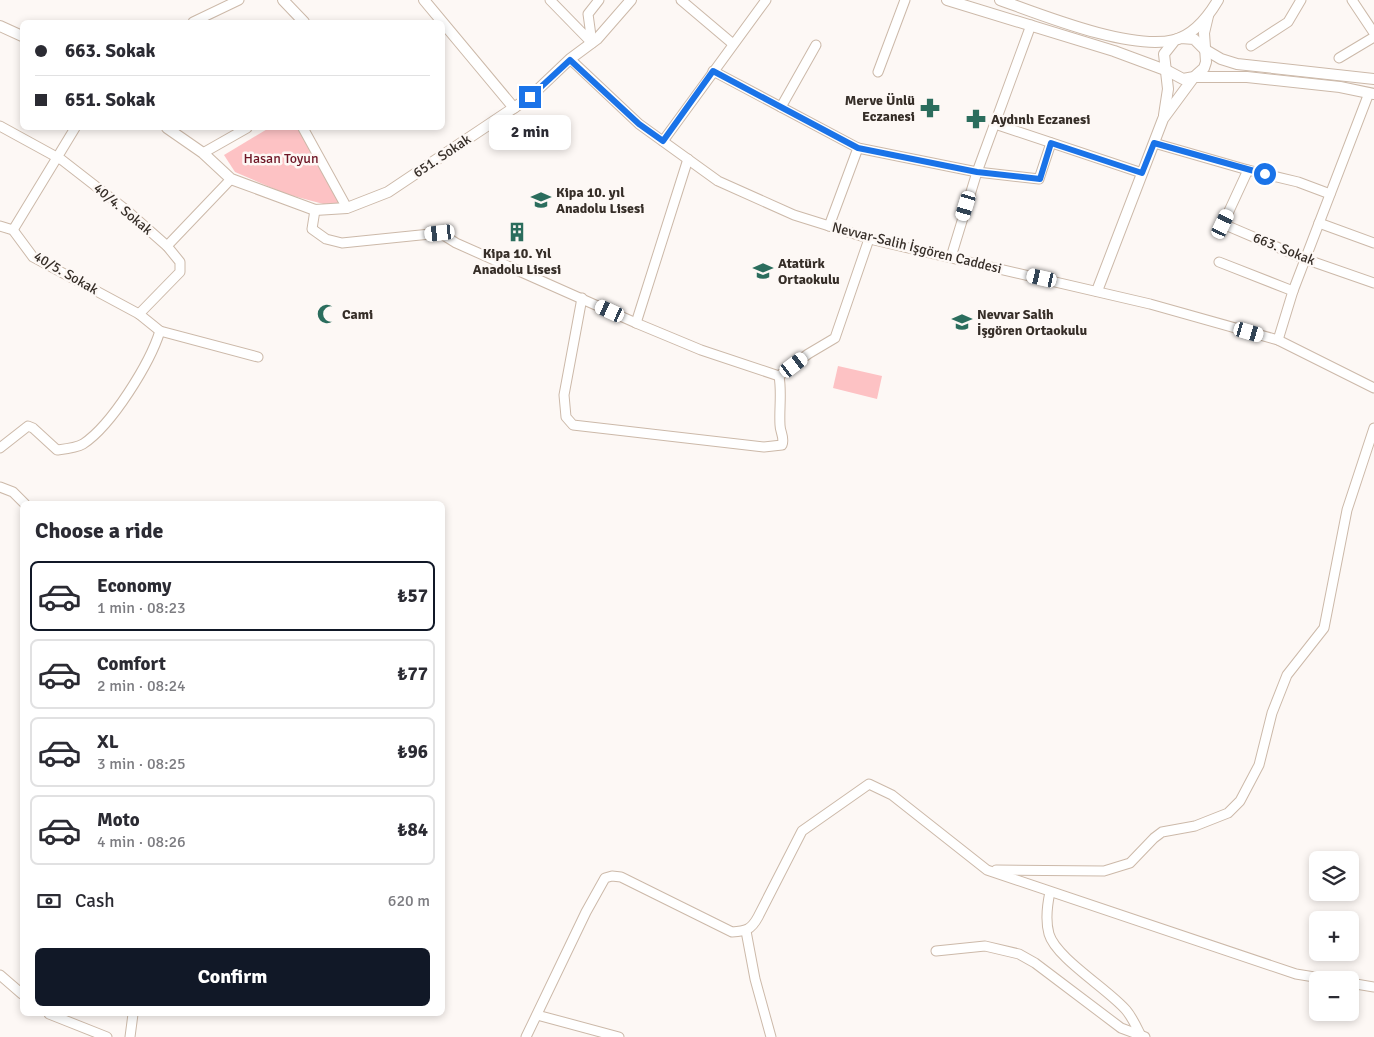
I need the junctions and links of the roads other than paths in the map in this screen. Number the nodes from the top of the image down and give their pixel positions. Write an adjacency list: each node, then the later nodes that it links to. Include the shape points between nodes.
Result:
1 (239, 0): 16 (street)
2 (283, 0): 17 (street)
3 (424, 0): 18 (street)
4 (550, 0): 25 (street)
5 (599, 0): 25 (street, via 588,14)
6 (631, 0): 25 (street, 651. Sokak)
7 (681, 0): 26 (street)
8 (766, 0): 26 (street)
9 (905, 0): 34 (street)
10 (947, 0): 19 (street)
11 (1000, 0): 24 (street, via 1132,41)
12 (1218, 0): 15 (street)
13 (1301, 0): 28 (street, via 1288,22)
14 (1352, 0): 23 (street)
15 (1208, 16): 24 (street); 29 (street)
16 (197, 20)
17 (302, 20)
18 (436, 20)
19 (1030, 25): 33 (street); 41 (street)
20 (0, 26): 22 (street)
21 (445, 30): 39 (street)
22 (20, 35)
23 (1374, 35): 30 (street)
24 (1175, 40): 29 (street, via 1194,39); 33 (street, via 1164,54)
25 (592, 43): 31 (street, 651. Sokak)
26 (733, 44): 32 (street)
27 (816, 45): 38 (street)
28 (1250, 46)
29 (1204, 49): 35 (street, via 1204,68); 36 (street, via 1237,64)
30 (1339, 58)
31 (570, 60): 39 (street, 651. Sokak); 47 (street, Nevvar-Salih İşgören Caddesi, via 639,124)
32 (713, 71): 38 (street); 47 (street)
33 (1168, 71): 35 (street, via 1177,78); 40 (street)
34 (878, 72)
35 (1194, 77): 37 (street, via 1247,77 1340,87); 40 (street)
36 (1374, 79)
37 (1371, 94): 58 (street)
38 (781, 107): 50 (street)
39 (514, 108): 59 (street, 651. Sokak, via 388,192)
40 (1163, 118): 49 (street)
41 (995, 124): 48 (street); 55 (street)
42 (0, 126): 52 (street, 40/4. Sokak)
43 (74, 130): 52 (street)
44 (170, 130): 51 (street, 651. Sokak)
45 (243, 130): 51 (street)
46 (304, 130): 59 (street)
47 (663, 141): 53 (street, Nevvar-Salih İşgören Caddesi)
48 (1051, 143): 55 (street, via 1040,179); 56 (street)
49 (1154, 143): 54 (street); 56 (street)
50 (858, 148): 55 (street); 63 (street)
51 (203, 153): 57 (street, 651. Sokak)
52 (56, 157): 64 (street); 67 (street, 40/4. Sokak, via 125,209)
53 (688, 160): 63 (street, Nevvar-Salih İşgören Caddesi, via 718,182 794,215); 76 (street)
54 (1248, 170): 58 (street, via 1298,182); 69 (street, 663. Sokak, via 1223,224)
55 (977, 172): 68 (street)
56 (1142, 173): 72 (street)
57 (231, 179): 60 (street, 651. Sokak); 67 (street)
58 (1330, 194): 61 (street)
59 (347, 208): 60 (street, 651. Sokak)
60 (315, 210): 74 (street, via 312,229 326,239 342,243 440,233)
61 (1319, 223): 66 (street); 69 (street)
62 (0, 226): 64 (street)
63 (829, 226): 65 (street, Nevvar-Salih İşgören Caddesi)
64 (13, 230): 75 (street, 40/5. Sokak, via 33,256)
65 (869, 239): 68 (street, Nevvar-Salih İşgören Caddesi); 80 (street, via 835,338)
66 (1374, 243)
67 (167, 246): 75 (street, via 180,262 180,272)
68 (950, 258): 72 (street, Nevvar-Salih İşgören Caddesi)
69 (1305, 259): 71 (street, 663. Sokak); 73 (street)
70 (1220, 262): 73 (street)
71 (1374, 283)
72 (1097, 291): 78 (street, Nevvar-Salih İşgören Caddesi)
73 (1293, 291): 78 (street)
74 (582, 298): 76 (street); 80 (street, via 564,395 566,417 573,425 778,447 784,440 780,428 782,391)
75 (139, 314): 77 (street, 40/5. Sokak)
76 (636, 323): 80 (street, via 701,350)
77 (160, 331): 79 (street, 40/5. Sokak); 83 (street, via 148,363 106,422 82,444 57,450 28,426)
78 (1278, 340): 81 (street, Nevvar-Salih İşgören Caddesi)
79 (258, 357)
80 (779, 376)
81 (1374, 388)
82 (1374, 428): 86 (street, via 1347,510 1324,628 1287,675 1272,713 1259,765 1240,801 1228,813 1196,826 1162,832 1130,863 1104,871)
83 (0, 448)
84 (0, 487): 85 (street, via 13,492)
85 (21, 501)
86 (987, 870): 87 (street); 88 (street, via 892,795 869,784 802,831 758,917)
87 (1050, 892): 91 (street); 98 (street, via 1047,906 1050,936 1060,952 1127,1011)
88 (746, 931): 95 (street, via 732,932 621,877 605,878); 103 (street)
89 (936, 951): 98 (street, via 985,946 1018,954 1035,963 1121,1028)
90 (0, 975): 94 (street)
91 (1309, 976)
92 (1359, 984): 93 (street)
93 (1374, 987)
94 (20, 992)
95 (537, 1015): 101 (street); 102 (street)
96 (54, 1016): 99 (street)
97 (133, 1016): 100 (street)
98 (1142, 1035)
99 (107, 1037)
100 (130, 1037)
101 (526, 1037)
102 (619, 1037)
103 (770, 1037)

